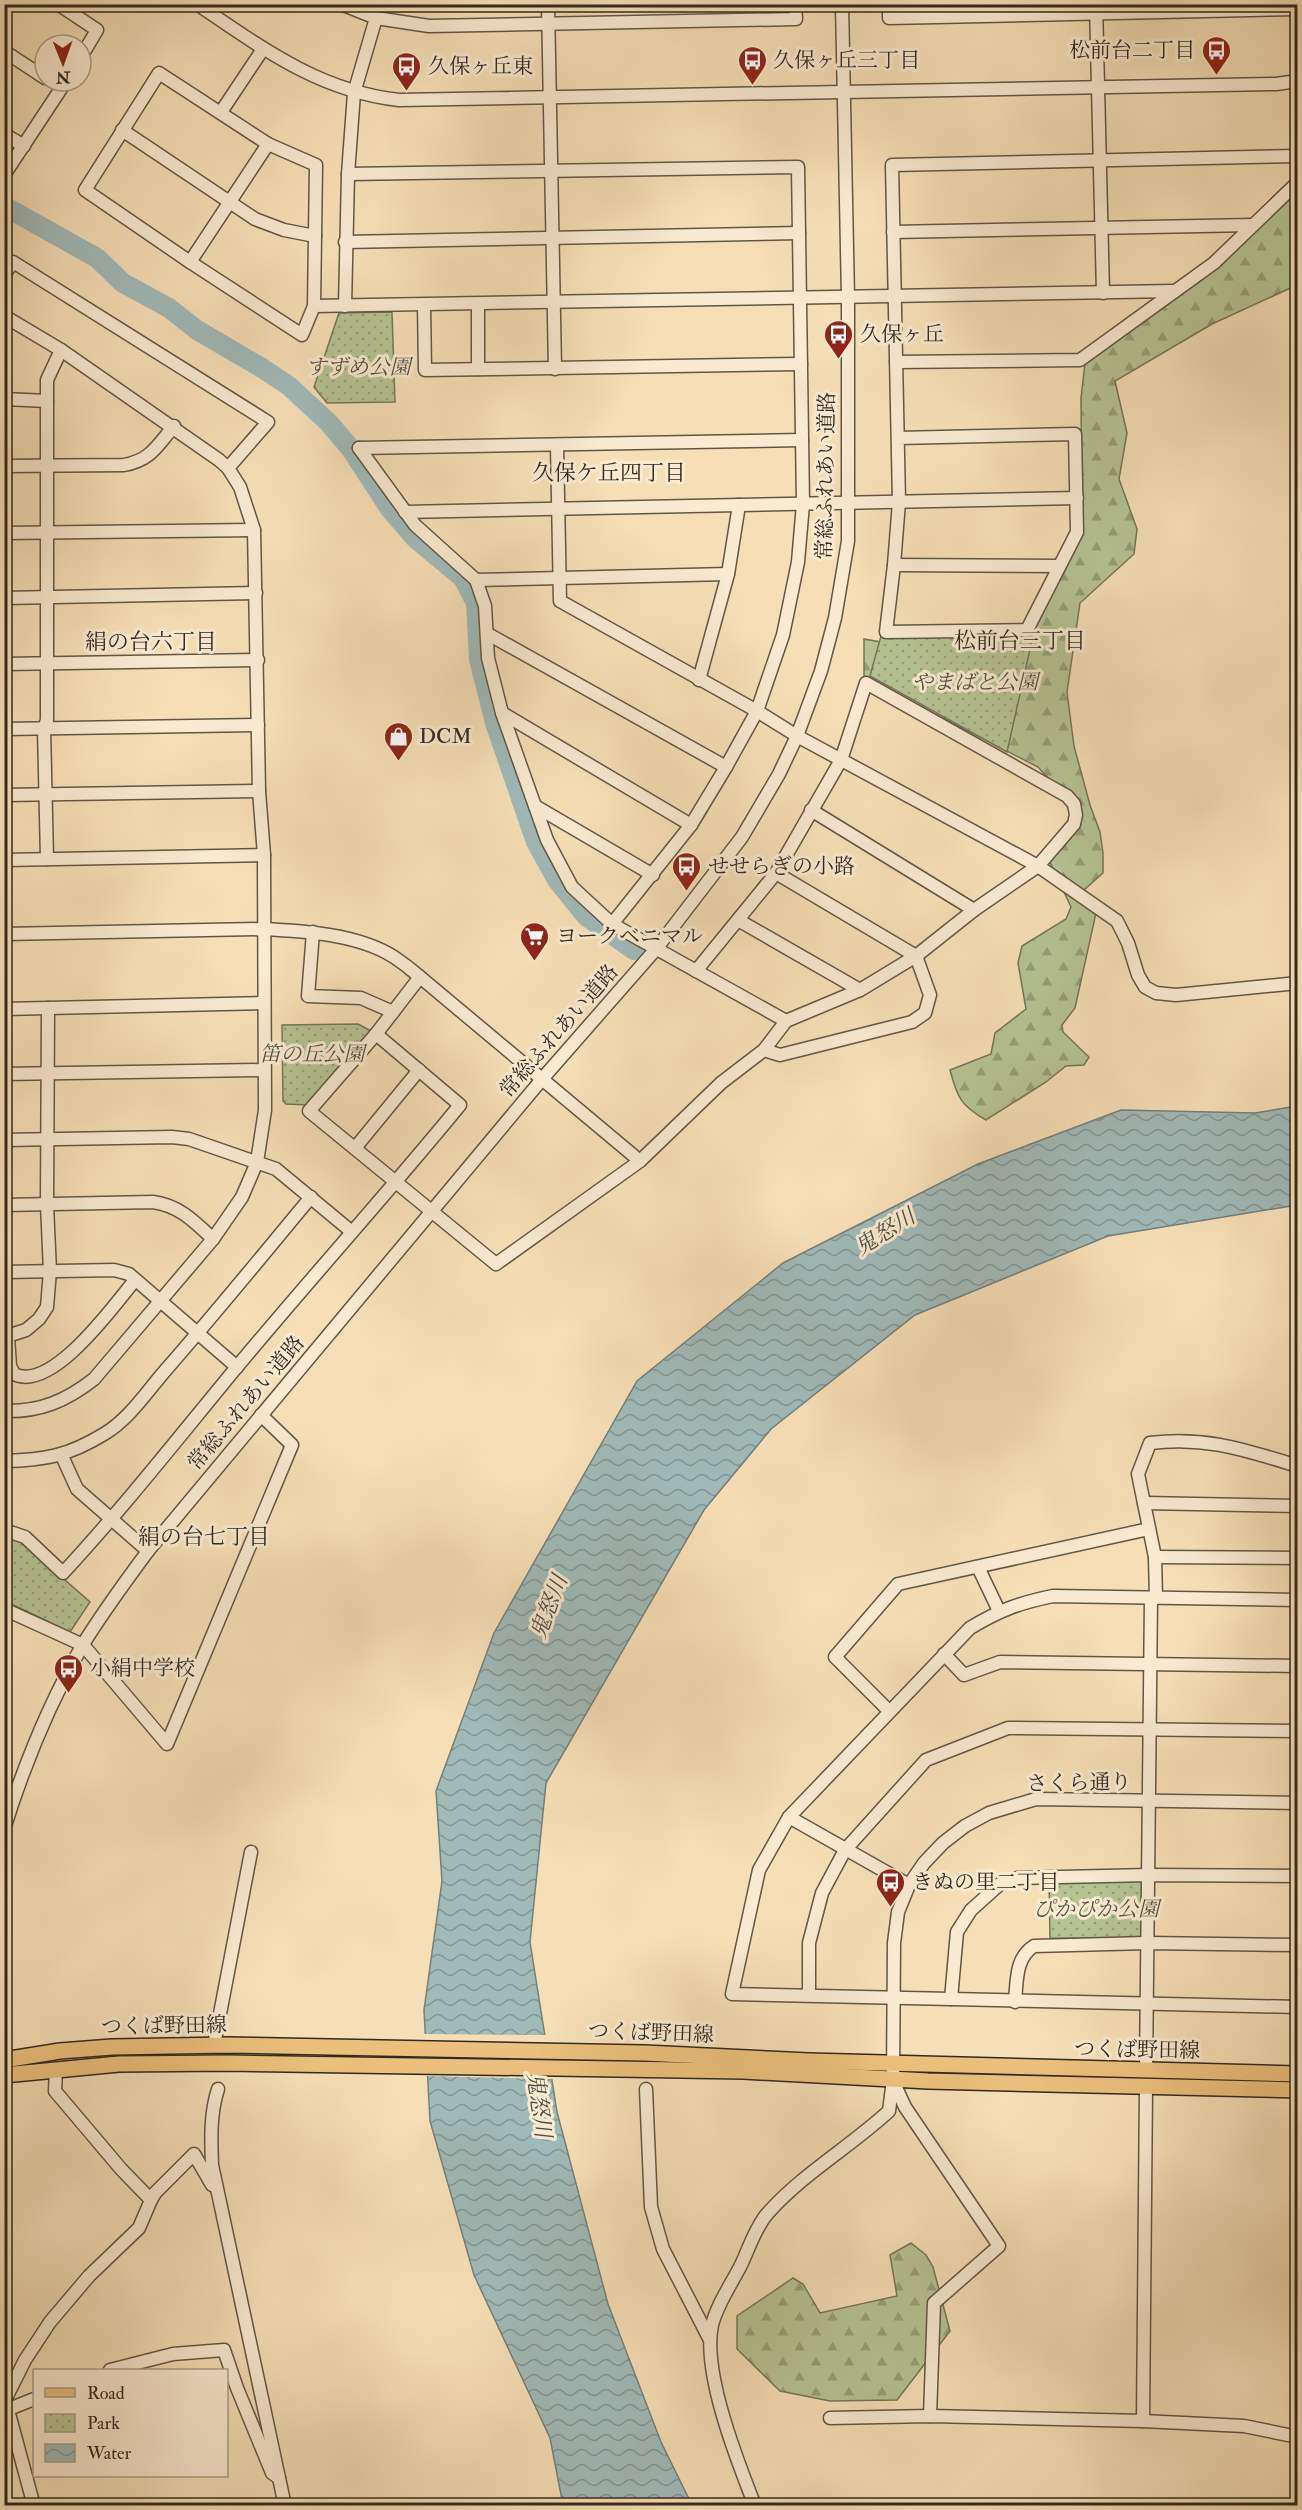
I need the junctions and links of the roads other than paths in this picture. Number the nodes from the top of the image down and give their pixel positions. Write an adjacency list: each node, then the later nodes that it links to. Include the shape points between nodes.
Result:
1 (57, 4): 12 (street, via 97,30)
2 (197, 4): 13 (street)
3 (341, 4): 10 (street)
4 (548, 4): 11 (street)
5 (795, 4): 11 (street, via 796,19)
6 (842, 4): 20 (street, 常総ふれあい道路)
7 (889, 4): 8 (street, via 889,18)
8 (1096, 9): 9 (street); 17 (street)
9 (1298, 9)
10 (376, 18): 11 (street, via 429,26); 19 (street)
11 (549, 25): 21 (street)
12 (93, 37)
13 (263, 49): 19 (street); 22 (street)
14 (4, 51): 15 (street)
15 (33, 70)
16 (1298, 81): 17 (street)
17 (1098, 87): 20 (street); 28 (street)
18 (59, 93): 26 (street)
19 (354, 93): 21 (street, via 399,100); 30 (street)
20 (843, 93): 21 (street); 46 (street, 常総ふれあい道路)
21 (550, 99): 29 (street)
22 (221, 112): 23 (street, via 159,73); 25 (street)
23 (122, 130): 33 (street); 41 (street, via 85,190)
24 (4, 134): 26 (street)
25 (268, 144): 33 (street); 38 (street, via 316,165)
26 (24, 146): 31 (street)
27 (1298, 156): 28 (street)
28 (1100, 161): 35 (street); 36 (street, via 892,165)
29 (551, 172): 30 (street); 37 (street, via 798,166); 39 (street)
30 (348, 174): 40 (street)
31 (4, 175)
32 (1298, 182): 34 (street)
33 (230, 204): 38 (street, via 284,230); 41 (street)
34 (1253, 225): 35 (street); 43 (street, via 1214,263)
35 (1101, 228): 36 (street); 44 (street)
36 (893, 232): 45 (street)
37 (799, 233): 39 (street); 47 (street)
38 (315, 236): 51 (street)
39 (553, 238): 40 (street); 48 (street)
40 (345, 242): 52 (street)
41 (190, 262): 51 (street, via 302,335)
42 (4, 275): 67 (street, via 13,262 268,422)
43 (1174, 291): 44 (street); 55 (street, via 1080,360)
44 (1103, 293): 45 (street)
45 (895, 297): 46 (street); 55 (street)
46 (848, 298): 47 (street); 70 (street, 常総ふれあい道路)
47 (800, 299): 48 (street); 56 (street)
48 (554, 304): 50 (street); 58 (street)
49 (424, 305): 50 (street); 52 (street); 57 (street, via 425,370)
50 (478, 305): 57 (street)
51 (314, 306): 52 (street)
52 (345, 306)
53 (4, 316): 54 (street)
54 (61, 351): 60 (street, via 47,380); 61 (street)
55 (896, 362): 62 (street)
56 (801, 364): 58 (street); 63 (street)
57 (478, 369): 58 (street)
58 (555, 369)
59 (4, 399): 60 (street)
60 (47, 401): 65 (street)
61 (174, 426): 65 (street, via 150,456 139,462); 67 (street)
62 (898, 438): 68 (street, via 1075,434); 69 (street)
63 (802, 440): 64 (street); 71 (street)
64 (557, 445): 73 (street); 74 (street, via 359,448)
65 (47, 465): 66 (street); 76 (street)
66 (4, 466)
67 (228, 468): 75 (street, via 240,487)
68 (1077, 498): 69 (street); 79 (street, via 1077,532)
69 (899, 502): 70 (street); 78 (street)
70 (850, 503): 71 (street); 96 (street, 常総ふれあい道路, via 835,618)
71 (803, 504): 72 (street); 91 (street, via 798,562 783,635)
72 (739, 505): 73 (street); 80 (street)
73 (557, 508): 74 (street); 81 (street)
74 (405, 512): 82 (street)
75 (254, 530): 76 (street); 83 (street)
76 (46, 532): 77 (street); 84 (street)
77 (4, 533)
78 (894, 565): 79 (street); 79 (street, via 886,632 1027,630)
79 (1059, 566)
80 (728, 574): 81 (street); 90 (street)
81 (559, 578): 82 (street); 90 (street, via 560,600)
82 (476, 580): 86 (street, via 485,606)
83 (256, 593): 84 (street); 87 (street)
84 (45, 597): 85 (street); 88 (street)
85 (4, 598)
86 (488, 634): 92 (street, via 488,658); 98 (street)
87 (258, 660): 88 (street); 93 (street)
88 (45, 663): 89 (street); 95 (street)
89 (4, 664)
90 (699, 680): 91 (street)
91 (758, 711): 96 (street); 98 (street)
92 (502, 713): 102 (street); 104 (street)
93 (258, 724): 95 (street); 99 (street)
94 (4, 729): 95 (street)
95 (44, 729): 101 (street)
96 (797, 736): 97 (street); 117 (street, 常総ふれあい道路, via 742,837)
97 (841, 760): 103 (street); 108 (street); 108 (street, via 866,683 1067,796 1074,804 1074,824)
98 (726, 767): 104 (street)
99 (260, 791): 101 (street); 105 (street)
100 (4, 795): 101 (street)
101 (45, 795): 106 (street)
102 (535, 806): 110 (street); 113 (street, via 547,840 572,887)
103 (811, 810): 109 (street); 111 (street)
104 (692, 825): 110 (street)
105 (264, 855): 106 (street); 114 (street)
106 (47, 859): 107 (street)
107 (4, 860)
108 (1038, 866): 111 (street); 121 (street, via 1117,921 1138,975 1145,987 1155,993 1176,995)
109 (776, 873): 112 (street); 118 (street)
110 (653, 875): 113 (street)
111 (974, 910): 118 (street)
112 (738, 920): 119 (street); 122 (street)
113 (612, 924): 117 (street)
114 (262, 929): 115 (street); 116 (street); 123 (street)
115 (313, 932): 120 (street, via 372,947 393,956); 126 (street, via 308,996 361,998)
116 (4, 934)
117 (656, 949): 119 (street); 134 (street, 常総ふれあい道路)
118 (916, 956): 122 (street); 129 (street, via 930,995 925,1013 912,1022 780,1055)
119 (696, 971): 127 (street)
120 (420, 977): 126 (street); 134 (street)
121 (1298, 983)
122 (861, 990): 127 (street)
123 (264, 1003): 124 (street); 130 (street)
124 (48, 1008): 125 (street); 132 (street)
125 (4, 1009)
126 (393, 1012): 128 (street)
127 (786, 1021): 129 (street)
128 (376, 1034): 131 (street); 137 (street, via 309,1111)
129 (764, 1050): 138 (street, via 721,1083)
130 (264, 1070): 132 (street); 139 (street, via 265,1110)
131 (419, 1070): 137 (street); 140 (street, via 460,1105)
132 (50, 1073): 133 (street); 135 (street)
133 (4, 1074)
134 (543, 1078): 138 (street); 144 (street, 常総ふれあい道路)
135 (48, 1139): 136 (street); 139 (street, via 172,1137); 143 (street)
136 (4, 1140)
137 (355, 1148): 140 (street)
138 (640, 1161): 144 (street, via 496,1264)
139 (257, 1162): 141 (street, via 276,1169); 146 (street, via 242,1197)
140 (396, 1182): 144 (street); 145 (street)
141 (311, 1197): 145 (street); 151 (street)
142 (4, 1205): 143 (street)
143 (47, 1205): 146 (street, via 168,1204 183,1211); 147 (street)
144 (432, 1211): 155 (street, 常総ふれあい道路)
145 (352, 1232): 153 (street)
146 (213, 1239): 150 (street)
147 (50, 1271): 148 (street); 149 (street, via 114,1270); 152 (street, via 47,1307 39,1319 26,1330)
148 (4, 1272)
149 (135, 1280): 150 (street); 152 (street, via 76,1350 46,1370 26,1376 14,1374)
150 (161, 1300): 151 (street); 154 (street, via 94,1379 75,1394 51,1406 25,1412)
151 (199, 1333): 153 (street); 156 (street, via 122,1420 105,1434)
152 (6, 1337)
153 (237, 1367): 161 (street)
154 (4, 1411)
155 (261, 1415): 164 (street, 常総ふれあい道路); 172 (street, via 292,1445 167,1744)
156 (62, 1456): 157 (street); 161 (street, via 77,1489)
157 (4, 1461)
158 (1298, 1466): 159 (street, via 1225,1445 1180,1439 1150,1443 1138,1474)
159 (1144, 1503): 160 (street); 162 (street)
160 (1298, 1506)
161 (111, 1521): 163 (street, via 63,1573 26,1537); 164 (street)
162 (1149, 1529): 165 (street); 167 (street)
163 (4, 1530)
164 (148, 1551): 172 (street, 常総ふれあい道路)
165 (1155, 1557): 166 (street); 168 (street)
166 (1298, 1558)
167 (978, 1567): 171 (street); 176 (street, via 898,1584 835,1657)
168 (1154, 1598): 169 (street); 171 (street, via 1053,1596 1020,1602); 174 (street)
169 (1298, 1600)
170 (4, 1609): 172 (street)
171 (999, 1611): 173 (street, via 970,1628)
172 (83, 1645): 182 (street, 常総ふれあい道路, via 33,1747)
173 (944, 1654): 174 (street, via 963,1676 1000,1662); 176 (street)
174 (1150, 1665): 175 (street); 177 (street)
175 (1298, 1665)
176 (889, 1711): 181 (street)
177 (1150, 1729): 178 (street); 179 (street); 183 (street, via 1008,1728 926,1760)
178 (1298, 1731)
179 (1150, 1801): 180 (street, さくら通り); 185 (street); 187 (street, さくら通り, via 1036,1799 1014,1804 965,1826 924,1863)
180 (1298, 1803)
181 (789, 1817): 183 (street); 190 (street, via 759,1870 732,1994)
182 (4, 1828)
183 (844, 1850): 187 (street); 190 (street, via 822,1893 809,1943)
184 (251, 1852): 196 (street)
185 (1149, 1875): 186 (street); 188 (street); 192 (street, via 1028,1877 1000,1884 971,1910 957,1932)
186 (1298, 1876)
187 (909, 1885): 191 (street, さくら通り, via 895,1928)
188 (1147, 1943): 189 (street); 193 (street, via 1034,1946 1023,1953); 194 (street)
189 (1298, 1945)
190 (809, 1994): 191 (street)
191 (893, 1997): 192 (street); 198 (street, さくら通り)
192 (951, 1999): 193 (street)
193 (1015, 2002): 194 (street)
194 (1146, 2005): 195 (street); 200 (street)
195 (1298, 2007)
196 (221, 2045): 197 (main road, つくば野田線, via 112,2046); 198 (main road, つくば野田線, via 644,2052)
197 (4, 2060)
198 (892, 2063): 200 (main road, つくば野田線); 203 (street, さくら通り)
199 (56, 2069): 202 (main road, つくば野田線); 203 (main road, つくば野田線, via 228,2063 743,2071); 209 (street, via 55,2091)
200 (1146, 2072): 201 (main road, つくば野田線)
201 (1298, 2074)
202 (4, 2075)
203 (892, 2080): 204 (main road, つくば野田線); 210 (street, さくら通り, via 889,2111 830,2157 765,2216 715,2315); 214 (street, via 904,2107 999,2246 934,2303)
204 (1146, 2088): 207 (main road, つくば野田線); 216 (street)
205 (218, 2089): 208 (street, via 211,2134)
206 (646, 2089): 210 (street, via 651,2207 663,2249)
207 (1298, 2090)
208 (217, 2194): 209 (street, via 194,2154); 218 (street)
209 (151, 2200): 213 (street, via 139,2228 50,2322 25,2360)
210 (710, 2340): 221 (street, via 714,2381)
211 (114, 2369): 218 (street, via 173,2354 224,2350 272,2474)
212 (33, 2399): 213 (street)
213 (6, 2408): 219 (street)
214 (930, 2416): 215 (street); 216 (street)
215 (830, 2418)
216 (1143, 2421): 217 (street, via 1244,2426)
217 (1298, 2437)
218 (279, 2478): 220 (street)
219 (34, 2505)
220 (285, 2505)
221 (754, 2505)

